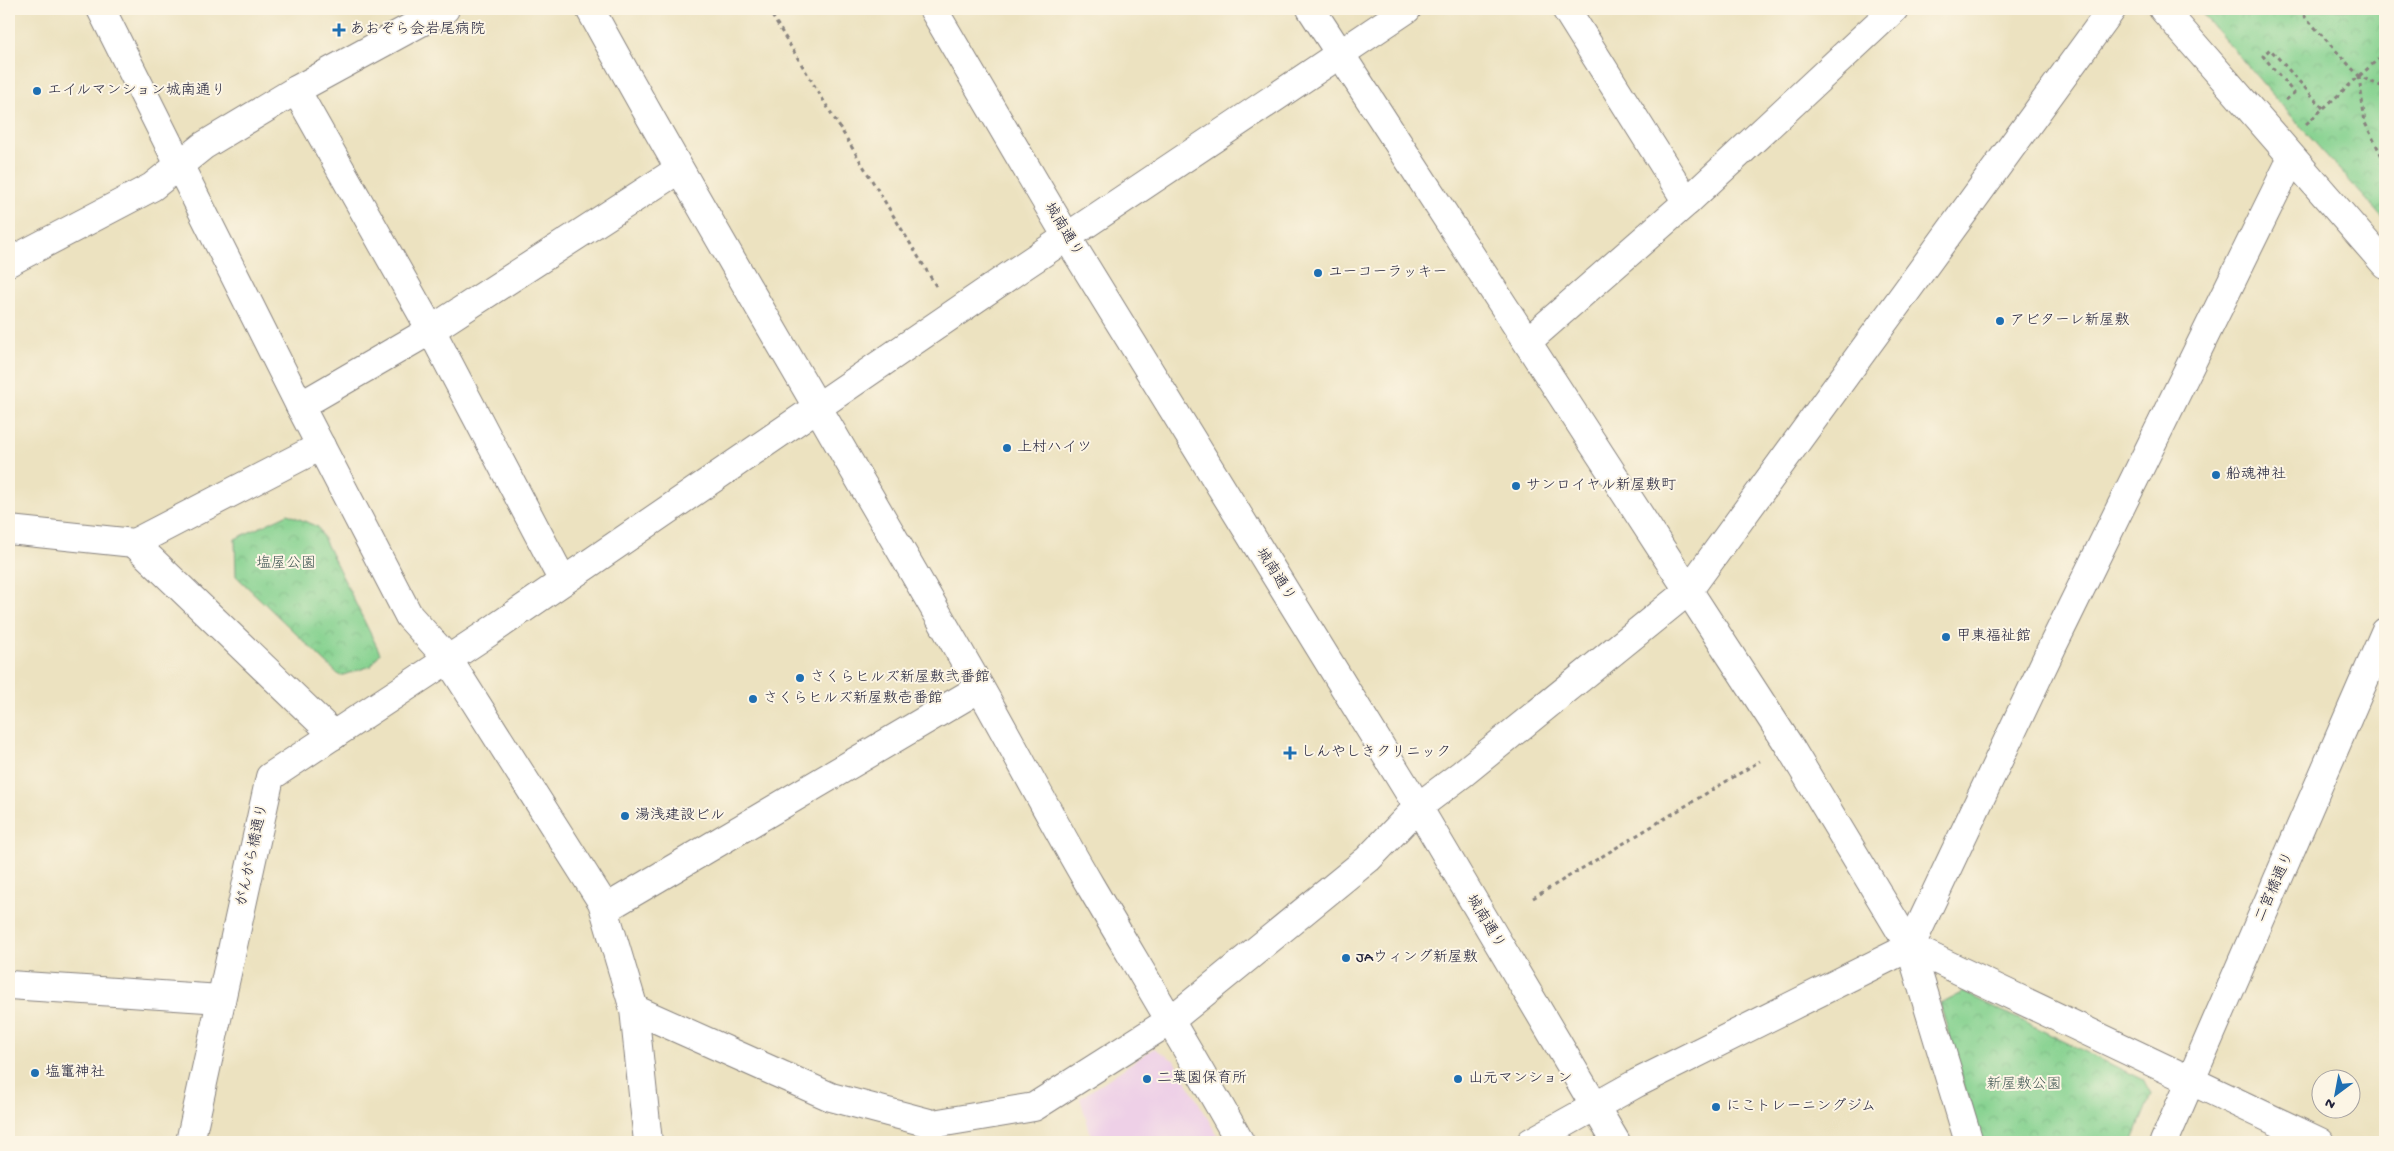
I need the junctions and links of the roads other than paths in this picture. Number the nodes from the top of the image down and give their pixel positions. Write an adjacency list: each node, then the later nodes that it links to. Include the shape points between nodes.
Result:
1 (101, 9): 14 (street)
2 (445, 9): 12 (street)
3 (590, 9): 15 (street)
4 (933, 9): 17 (street, 城南通り)
5 (1311, 9): 11 (street)
6 (1407, 9): 11 (street, がんがら橋通り)
7 (1566, 9): 16 (street)
8 (1894, 9): 16 (street)
9 (2112, 9): 28 (street)
10 (2163, 9): 13 (street)
11 (1338, 54): 17 (street, がんがら橋通り); 21 (street)
12 (296, 90): 14 (street, via 202,146); 20 (street)
13 (2292, 158): 19 (street); 35 (street, via 2061,628)
14 (179, 164): 18 (street, via 152,187); 22 (street)
15 (678, 170): 20 (street); 23 (street)
16 (1687, 202): 21 (street)
17 (1067, 237): 23 (street, がんがら橋通り); 33 (street, 城南通り)
18 (9, 262)
19 (2385, 264)
20 (431, 330): 22 (street); 27 (street)
21 (1528, 341): 28 (street)
22 (300, 406): 24 (street)
23 (818, 406): 27 (street, がんがら橋通り); 31 (street)
24 (321, 446): 26 (street); 30 (street, via 410,616)
25 (9, 530): 26 (street)
26 (134, 542): 32 (street)
27 (563, 581): 30 (street, がんがら橋通り)
28 (1688, 591): 33 (street); 35 (street, via 1788,744)
29 (2385, 632): 40 (street, 二宮橋通り)
30 (448, 659): 32 (street, がんがら橋通り); 34 (street)
31 (980, 688): 34 (street); 39 (street, via 1089,885)
32 (334, 735): 37 (street, がんがら橋通り, via 270,777)
33 (1418, 807): 39 (street, via 1368,859); 41 (street, 城南通り)
34 (605, 909): 38 (street)
35 (1910, 947): 40 (street); 41 (street); 47 (street)
36 (9, 985): 37 (street)
37 (221, 999): 42 (street, がんがら橋通り)
38 (634, 1009): 39 (street, via 831,1097 933,1124 1034,1107); 43 (street)
39 (1171, 1020): 44 (street)
40 (2191, 1081): 48 (street, 二宮橋通り); 49 (street)
41 (1594, 1106): 45 (street); 46 (street, 城南通り)
42 (190, 1142)
43 (648, 1142)
44 (1240, 1142)
45 (1531, 1142)
46 (1616, 1142)
47 (1969, 1142)
48 (2164, 1142)
49 (2320, 1142)

